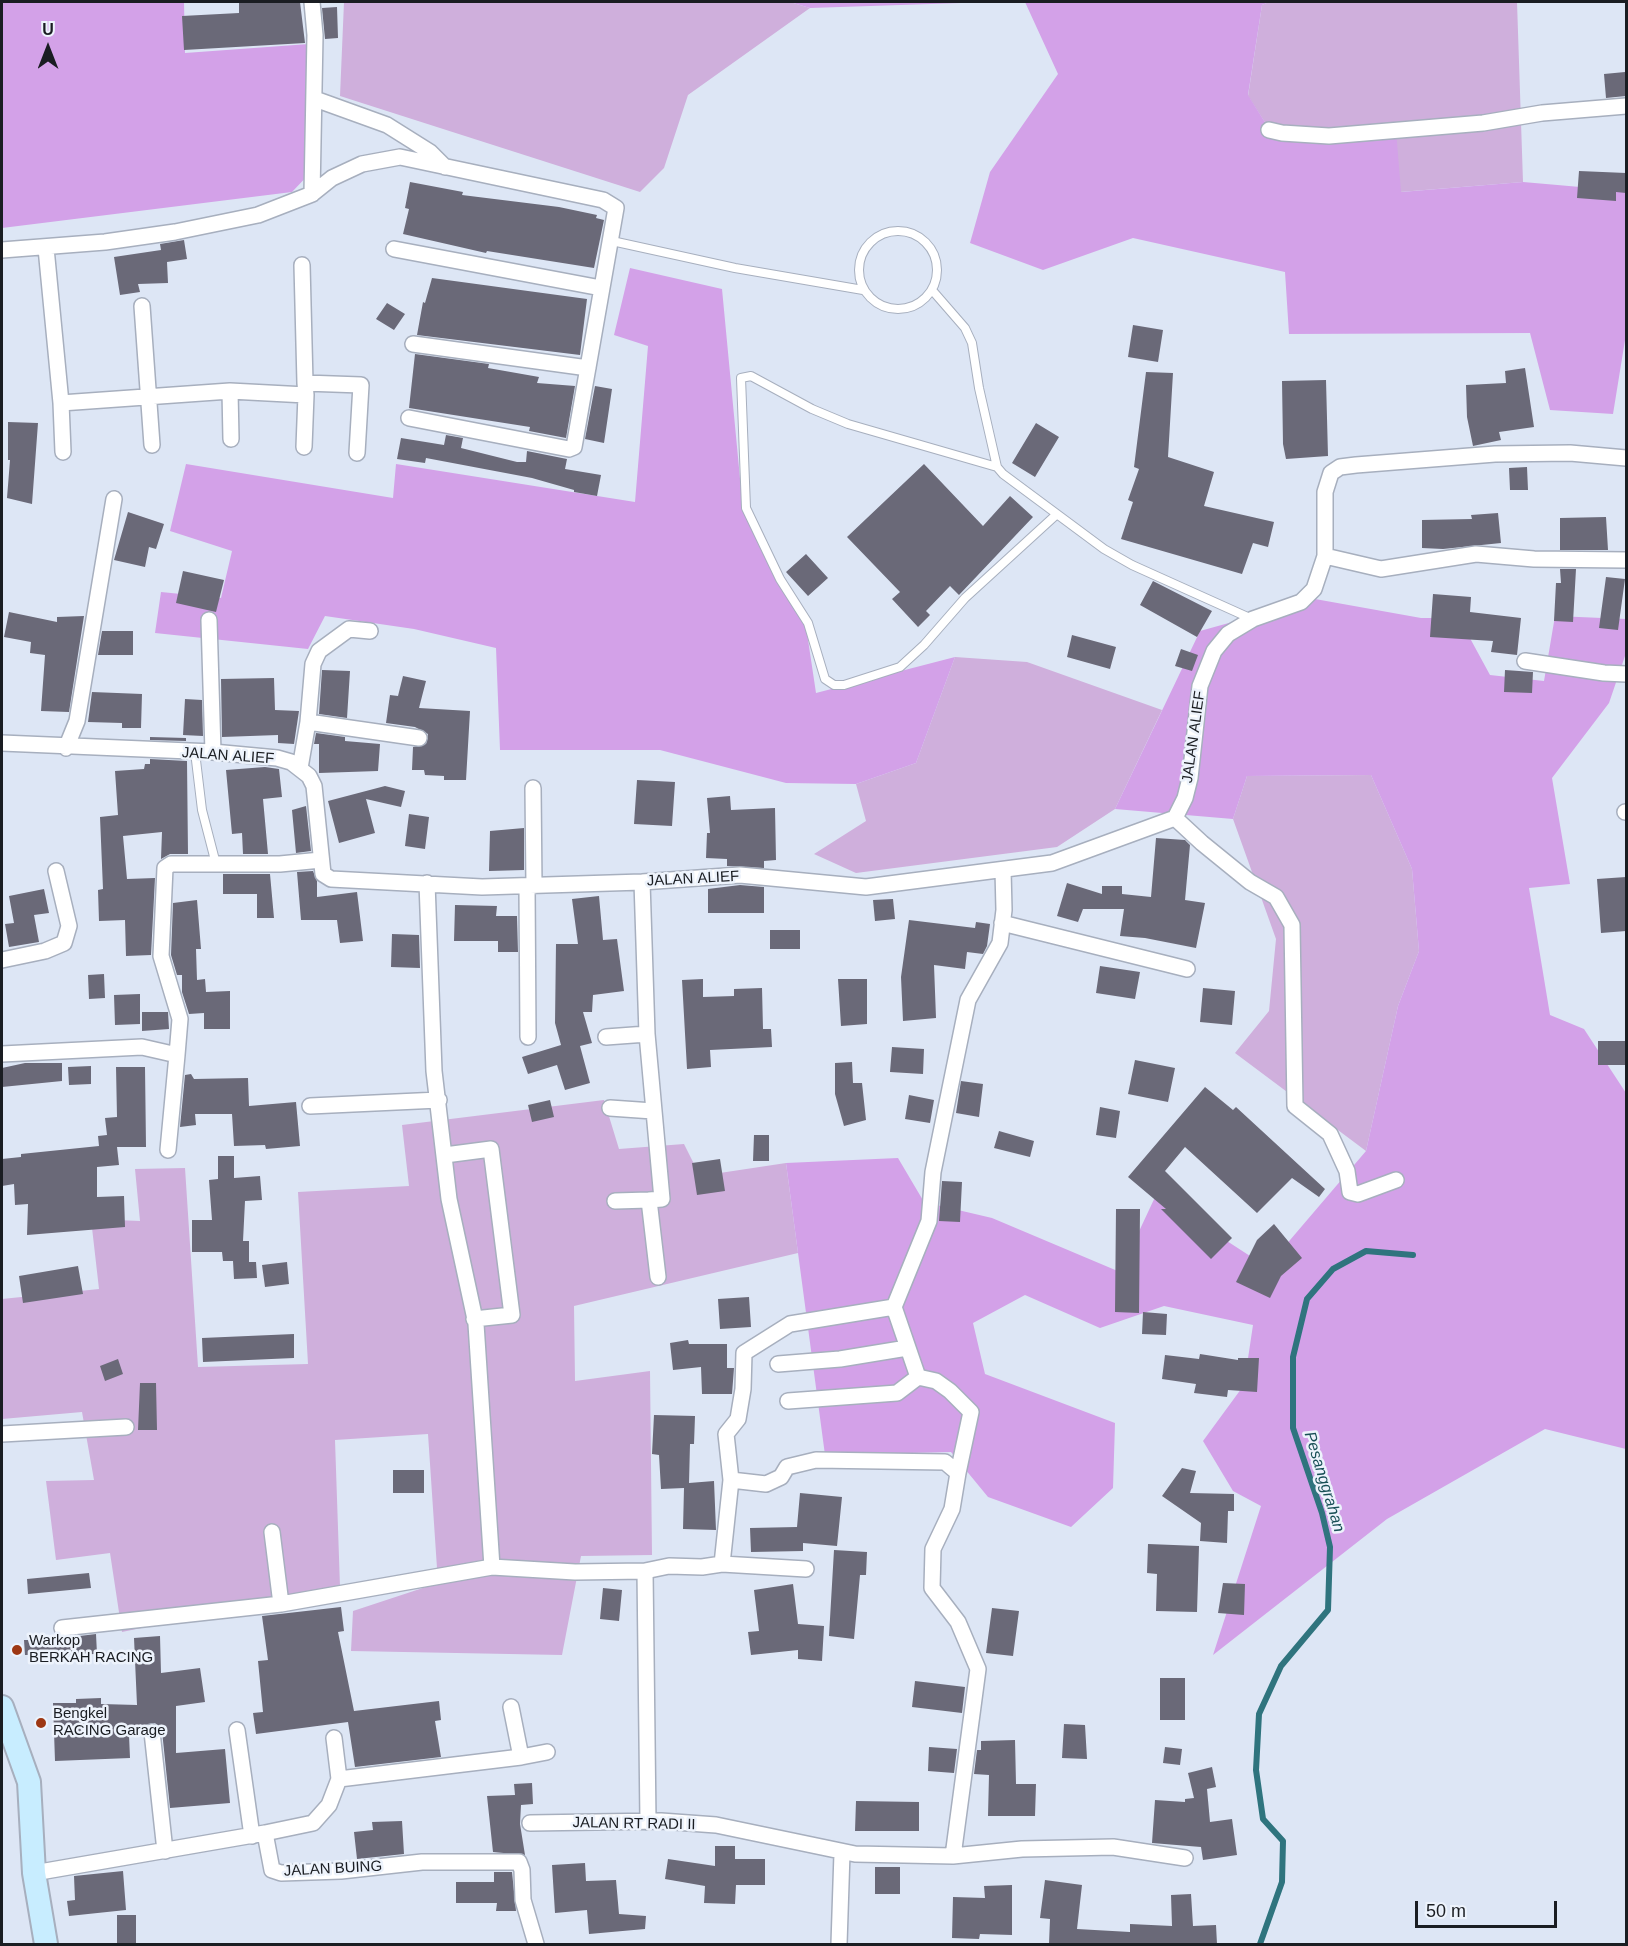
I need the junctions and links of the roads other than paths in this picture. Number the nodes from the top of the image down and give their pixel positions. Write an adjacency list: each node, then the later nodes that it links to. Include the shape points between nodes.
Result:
1 (312, 2): 2 (street)
2 (315, 99): 5 (street, via 387,125 430,152); 6 (street)
3 (1626, 106): 4 (street, via 1329,136)
4 (1269, 130)
5 (445, 167): 6 (street, via 400,157 362,165 332,178); 7 (street, via 613,204 616,208)
6 (312, 194): 8 (street, via 258,214 175,232)
7 (612, 241): 12 (street); 13 (lane)
8 (46, 248): 10 (street); 21 (street)
9 (394, 249): 12 (street)
10 (2, 250)
11 (302, 266): 18 (street)
12 (601, 288): 17 (street)
13 (863, 290): 14 (lane, via 874,302 889,309 906,309 921,302); 14 (lane, via 858,274 860,258 868,243 898,230 914,234 936,258 937,275)
14 (932, 290): 29 (lane, via 965,327 972,343)
15 (141, 306): 20 (street)
16 (412, 344): 17 (street)
17 (588, 368): 22 (street, via 577,443 569,449)
18 (305, 389): 19 (street); 25 (street); 27 (street, via 361,385)
19 (230, 391): 20 (street); 23 (street)
20 (148, 396): 21 (street); 24 (street)
21 (61, 403): 26 (street)
22 (409, 418)
23 (231, 439)
24 (152, 445)
25 (304, 447)
26 (63, 452)
27 (357, 453)
28 (1626, 458): 32 (street, JALAN ALIEF, via 1570,453 1495,454 1340,467 1331,473 1325,492)
29 (997, 467): 31 (lane); 31 (lane, via 848,424 751,376 741,378 746,508 780,579 808,623 825,679 834,685 844,685 900,667 965,598)
30 (114, 499): 42 (street, via 77,721)
31 (1057, 514): 34 (lane, via 1132,565)
32 (1325, 556): 33 (street, via 1381,569 1476,554); 34 (street, JALAN ALIEF, via 1309,596)
33 (1626, 560)
34 (1253, 619): 47 (street, JALAN ALIEF, via 1228,634 1214,651 1206,670 1197,708 1190,778)
35 (209, 620): 44 (street)
36 (370, 631): 39 (street, via 349,630 319,651 312,664)
37 (1525, 662): 38 (street)
38 (1626, 674)
39 (308, 722): 40 (street); 45 (street)
40 (419, 738)
41 (2, 743): 42 (street, JALAN ALIEF)
42 (66, 748): 43 (street, JALAN ALIEF)
43 (195, 752): 44 (street, JALAN ALIEF); 49 (lane, via 202,810)
44 (213, 752): 45 (street, JALAN ALIEF, via 277,758)
45 (300, 768): 48 (street, via 314,786)
46 (533, 788): 54 (street)
47 (1175, 818): 50 (street, JALAN ALIEF, via 1052,863); 69 (street, via 1242,876 1276,897 1292,925 1295,1106 1330,1134 1347,1171 1350,1192 1358,1194)
48 (321, 860): 49 (street); 53 (street, JALAN ALIEF, via 323,874 331,879)
49 (216, 864): 62 (street, via 171,864 163,873 161,956 180,1019)
50 (1003, 870): 52 (street, JALAN ALIEF, via 866,886 740,875); 55 (street)
51 (56, 871): 56 (street, via 69,926 64,943)
52 (642, 882): 54 (street, JALAN ALIEF); 58 (street)
53 (427, 883): 54 (street, JALAN ALIEF); 63 (street, via 434,1071)
54 (531, 886): 60 (street)
55 (1002, 923): 57 (street); 73 (street, via 1000,943 968,1000 933,1172 929,1221)
56 (2, 960)
57 (1187, 969)
58 (647, 1034): 59 (street); 66 (street)
59 (606, 1036)
60 (528, 1038)
61 (2, 1054): 62 (street, via 142,1047)
62 (177, 1055): 67 (street)
63 (440, 1101): 64 (street); 68 (street)
64 (310, 1106)
65 (609, 1108): 66 (street)
66 (653, 1111): 70 (street, via 662,1199)
67 (168, 1150)
68 (445, 1155): 74 (street, via 449,1199); 74 (street, via 491,1149 512,1315)
69 (1396, 1180)
70 (649, 1200): 71 (street); 72 (street)
71 (615, 1202)
72 (658, 1277)
73 (894, 1308): 75 (street); 82 (street, via 790,1324 744,1353 738,1419 726,1434)
74 (474, 1319): 85 (street)
75 (908, 1348): 76 (street); 77 (street)
76 (778, 1364)
77 (918, 1377): 78 (street, via 897,1393); 81 (street, via 936,1381 971,1412)
78 (788, 1401)
79 (126, 1427): 80 (street)
80 (2, 1434)
81 (958, 1473): 82 (street, via 945,1462 816,1460 787,1467 782,1478 766,1484); 103 (street, via 952,1509 933,1549 932,1588 958,1622 978,1669)
82 (731, 1480): 84 (street)
83 (272, 1532): 88 (street)
84 (722, 1564): 86 (street); 87 (street)
85 (492, 1567): 87 (street); 88 (street)
86 (806, 1569)
87 (645, 1571): 98 (street)
88 (281, 1604): 89 (street)
89 (62, 1628)
90 (2, 1707): 105 (street, via 29,1782)
91 (511, 1707): 96 (street)
92 (237, 1730): 100 (street)
93 (152, 1732): 101 (street)
94 (334, 1738): 97 (street)
95 (547, 1752): 96 (street)
96 (521, 1757): 97 (street)
97 (339, 1779): 100 (street, via 329,1805 313,1823)
98 (648, 1822): 99 (street, JALAN RT RADI II); 102 (street, JALAN RT RADI II, via 716,1825)
99 (530, 1823)
100 (259, 1834): 101 (street); 107 (street, JALAN BUING, via 272,1870 280,1873 422,1862 519,1862 523,1900)
101 (165, 1851): 105 (street)
102 (842, 1852): 103 (street, JALAN RT RADI II); 108 (street)
103 (953, 1856): 104 (street, JALAN RT RADI II, via 1022,1849 1113,1847)
104 (1185, 1858)
105 (34, 1874): 106 (street)
106 (46, 1944)
107 (536, 1944)
108 (839, 1944)

